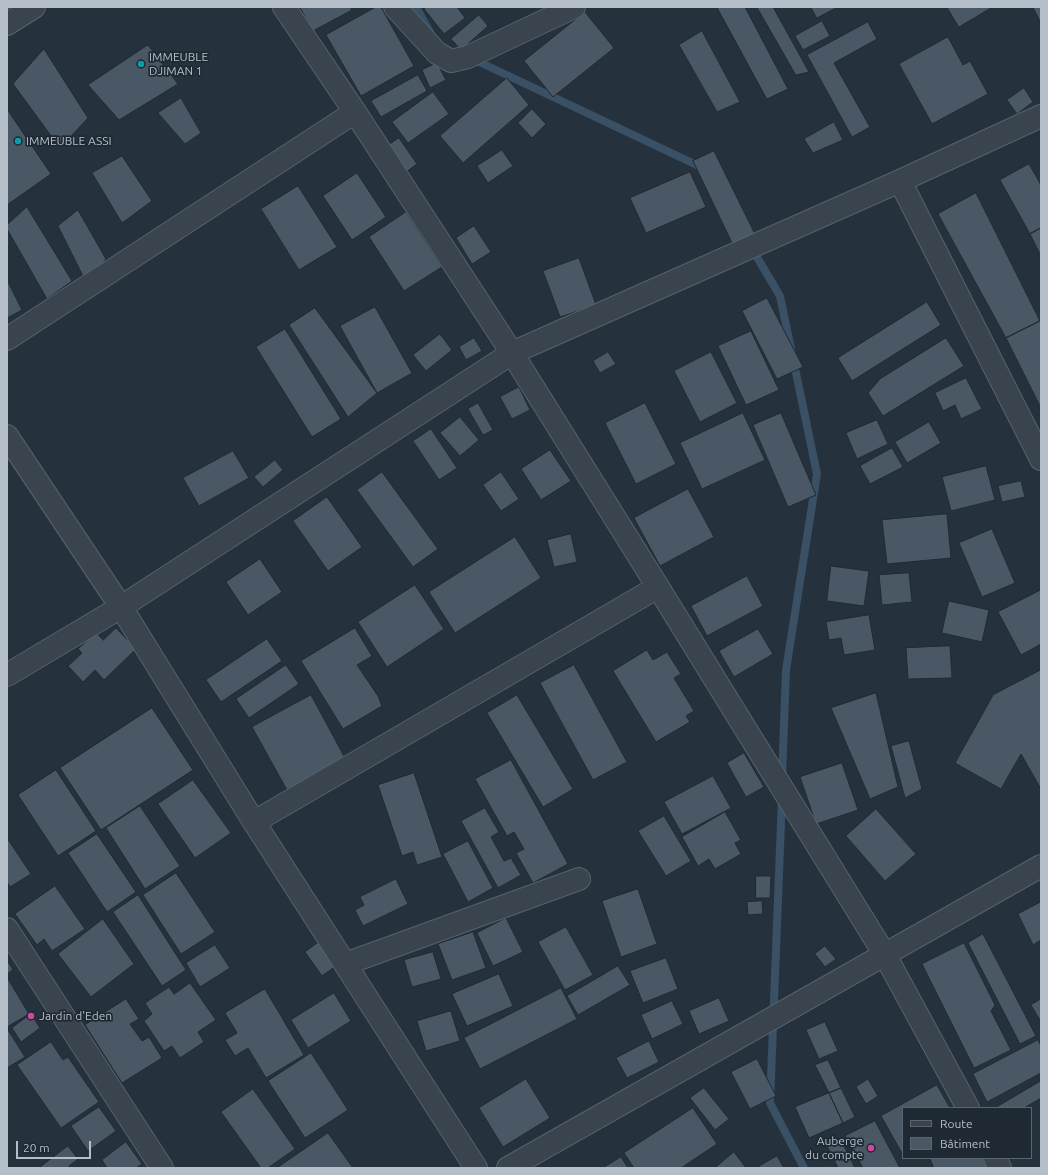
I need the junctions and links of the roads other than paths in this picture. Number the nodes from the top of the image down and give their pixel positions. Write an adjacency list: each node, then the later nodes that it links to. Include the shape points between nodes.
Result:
1 (34, 7): 5 (street)
2 (284, 7): 6 (street)
3 (395, 7): 4 (street, via 437,53 451,61 468,57)
4 (574, 7)
5 (7, 24)
6 (355, 112): 9 (street); 10 (street)
7 (1041, 116): 8 (street)
8 (900, 181): 10 (street); 12 (street)
9 (7, 339)
10 (512, 353): 13 (street); 14 (street)
11 (7, 436): 14 (street)
12 (1041, 459)
13 (658, 587): 16 (street); 20 (street)
14 (121, 607): 15 (street); 16 (street)
15 (7, 675)
16 (254, 822): 21 (street)
17 (1041, 866): 20 (street)
18 (579, 878): 21 (street)
19 (7, 929): 24 (street)
20 (885, 955): 22 (street); 26 (street)
21 (345, 964): 25 (street)
22 (967, 1107)
23 (996, 1159): 27 (street)
24 (162, 1168)
25 (476, 1168)
26 (508, 1168)
27 (1000, 1168)

